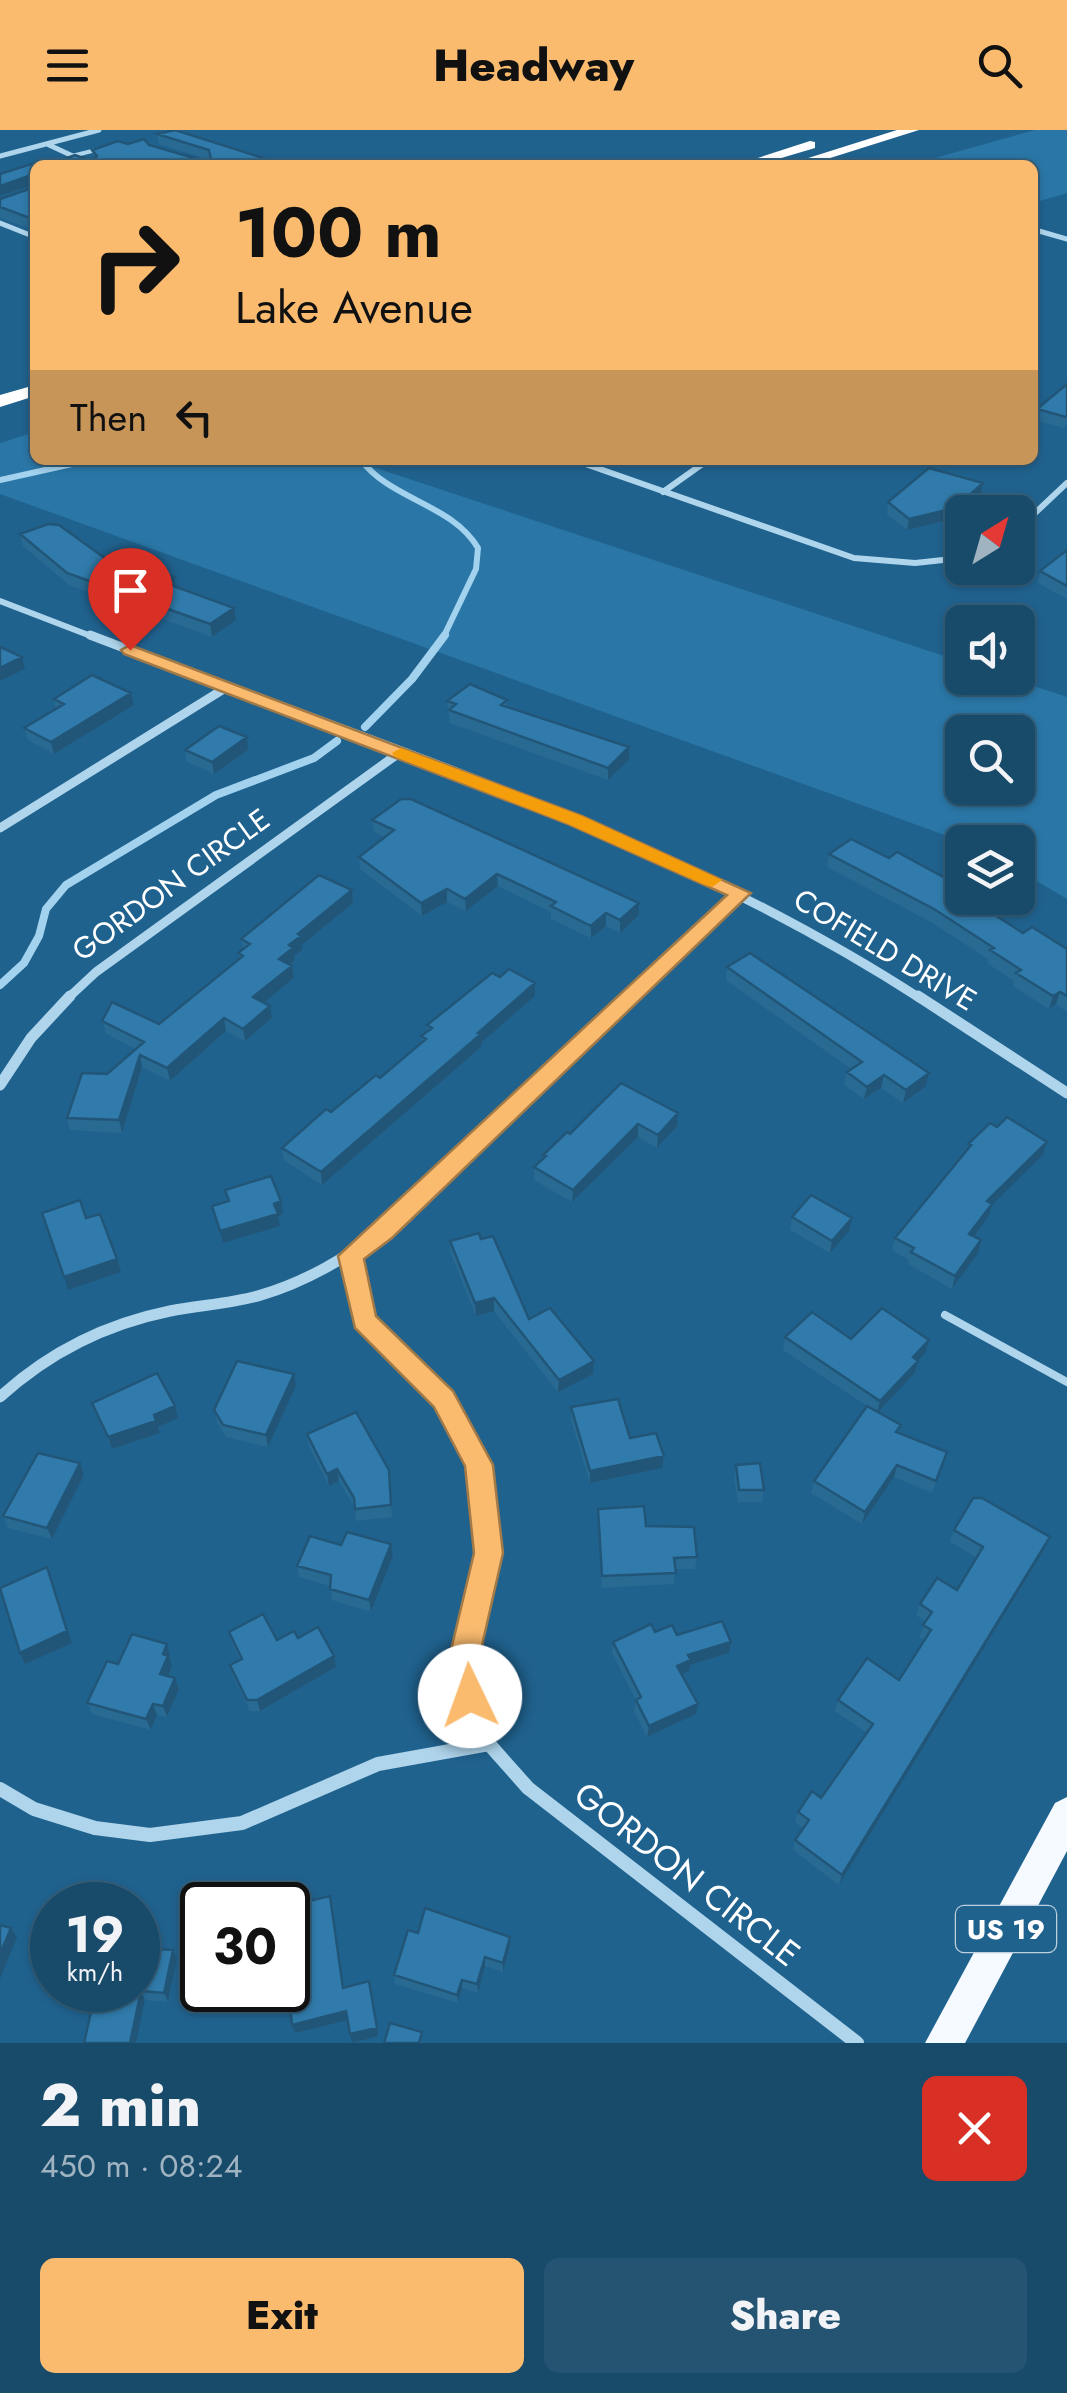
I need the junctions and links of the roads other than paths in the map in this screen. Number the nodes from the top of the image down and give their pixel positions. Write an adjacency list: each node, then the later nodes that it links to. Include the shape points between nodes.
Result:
1 (99, 130): 4 (street)
2 (860, 130): 9 (highway)
3 (912, 130): 10 (highway)
4 (46, 144): 6 (street); 7 (street)
5 (104, 147): 7 (lane)
6 (0, 156)
7 (72, 156): 8 (street)
8 (81, 160)
9 (760, 160)
10 (810, 160)
11 (0, 224): 13 (street)
12 (1038, 231): 14 (street)
13 (30, 235)
14 (1067, 239)
15 (30, 375): 16 (highway)
16 (0, 383)
17 (30, 392): 18 (highway)
18 (0, 401)
19 (588, 465): 22 (street)
20 (701, 465): 22 (street)
21 (1067, 484): 23 (street)
22 (662, 492): 24 (street, via 854,558)
23 (1035, 513)
24 (945, 560)
25 (0, 601): 26 (street, COFIELD DRIVE)
26 (227, 688): 27 (street, COFIELD DRIVE); 28 (street)
27 (399, 752): 29 (street, COFIELD DRIVE); 30 (street, GORDON CIRCLE, via 96,972 53,1010)
28 (0, 828)
29 (741, 893): 31 (street, COFIELD DRIVE, via 843,948); 32 (street)
30 (0, 1085)
31 (1067, 1092)
32 (351, 1256): 35 (street, via 267,1294 114,1326); 36 (street, via 364,1321 444,1399 479,1465 489,1553 466,1650 470,1696)
33 (944, 1314): 34 (lane)
34 (1067, 1382)
35 (3, 1391)
36 (488, 1744): 37 (street, via 378,1764 242,1822 150,1834 95,1828 34,1809); 39 (street, GORDON CIRCLE, via 528,1788)
37 (0, 1789)
38 (1067, 1815): 40 (main road, US 19)
39 (857, 2043)
40 (944, 2043)

